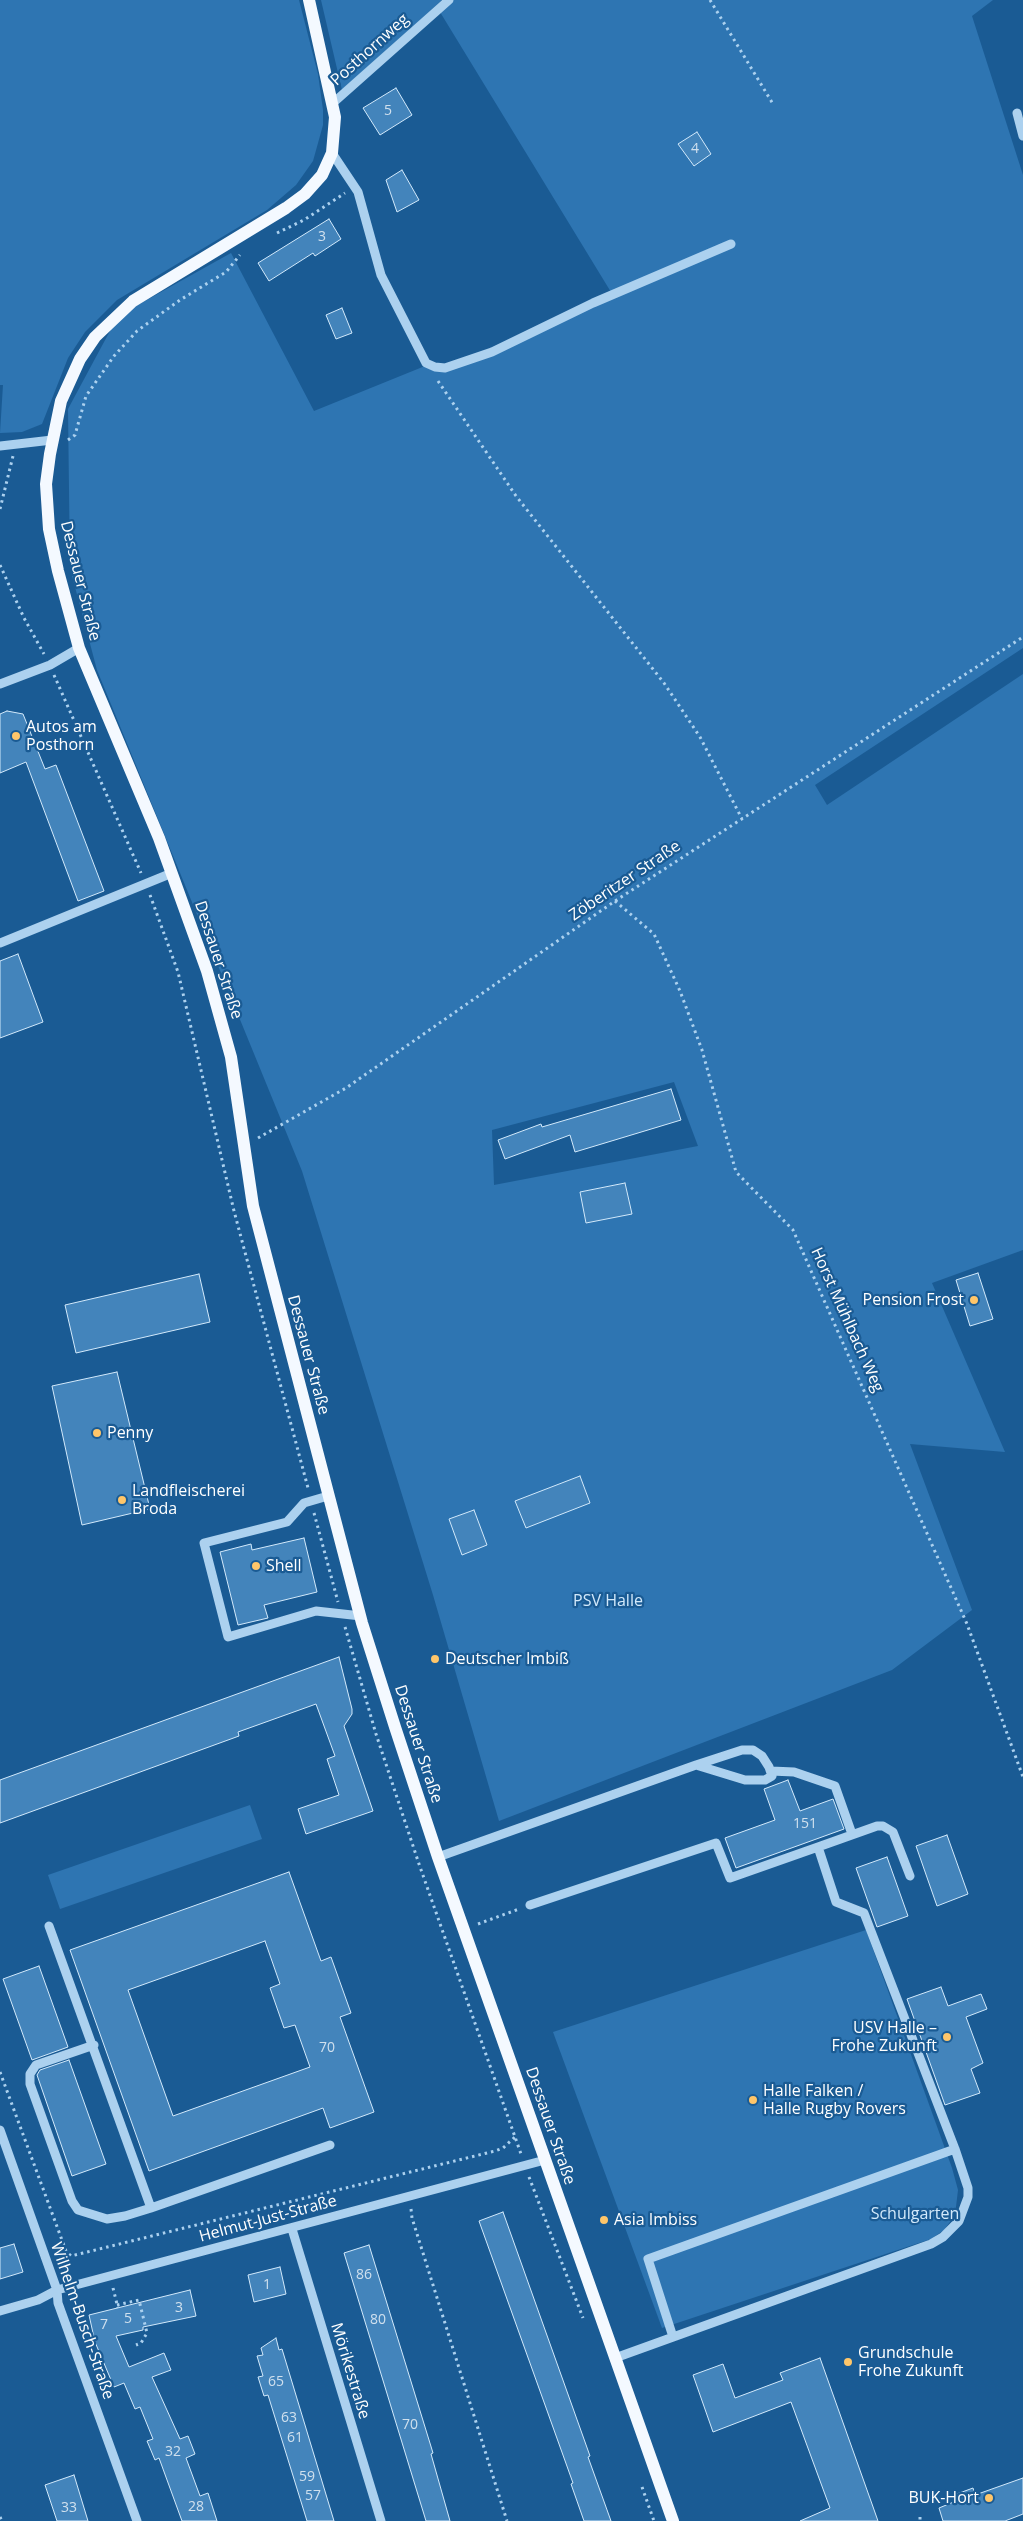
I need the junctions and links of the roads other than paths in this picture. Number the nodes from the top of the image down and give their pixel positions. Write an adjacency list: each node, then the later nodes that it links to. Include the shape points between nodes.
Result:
1 (309, 0): 3 (main road, Dessauer Straße)
2 (449, 0): 3 (street, Posthornweg)
3 (333, 103): 6 (main road, Dessauer Straße, via 335,130)
4 (1017, 113): 5 (street)
5 (1023, 136)
6 (332, 153): 7 (street, via 356,185 381,275 426,363 435,367 445,368 485,355 593,303); 8 (main road, Dessauer Straße, via 322,174 305,194 133,301 95,337 61,401)
7 (731, 244)
8 (52, 440): 9 (street); 10 (main road, Dessauer Straße, via 46,484 50,537)
9 (0, 446)
10 (79, 648): 11 (street, via 50,665); 12 (main road, Dessauer Straße)
11 (0, 684)
12 (172, 873): 13 (street); 14 (main road, Dessauer Straße, via 207,972 231,1057 252,1206)
13 (0, 943)
14 (328, 1496): 15 (main road, Dessauer Straße); 15 (street, via 304,1502 287,1522 204,1543 228,1638 316,1611)
15 (360, 1616): 20 (main road, Dessauer Straße)
16 (696, 1766): 17 (street, via 745,1780 769,1779); 17 (street, via 753,1750 762,1756); 20 (street)
17 (771, 1771): 18 (street, via 794,1772 834,1786)
18 (852, 1834): 19 (street); 21 (street, via 877,1826 890,1828)
19 (818, 1847): 22 (street, via 798,1850 730,1878 716,1843); 27 (street, via 836,1902 864,1913)
20 (438, 1857): 28 (main road, Dessauer Straße)
21 (910, 1876)
22 (530, 1905)
23 (49, 1926): 24 (street)
24 (94, 2044): 29 (street); 29 (street, via 36,2065 30,2074 30,2084 78,2210 107,2219)
25 (0, 2130): 31 (street, Wilhelm-Busch-Straße)
26 (330, 2145): 29 (street)
27 (955, 2149): 33 (street, via 968,2197 959,2221 943,2238); 33 (street, via 648,2259)
28 (545, 2160): 30 (street, Helmut-Just-Straße); 34 (main road, Dessauer Straße)
29 (151, 2208)
30 (292, 2228): 31 (street, Helmut-Just-Straße); 36 (street, Mörikestraße)
31 (57, 2290): 32 (street, Helmut-Just-Straße, via 38,2300); 35 (street, Wilhelm-Busch-Straße, via 58,2304)
32 (0, 2311)
33 (673, 2337): 34 (street)
34 (615, 2358): 37 (main road, Dessauer Straße)
35 (137, 2521)
36 (381, 2521)
37 (673, 2521)

